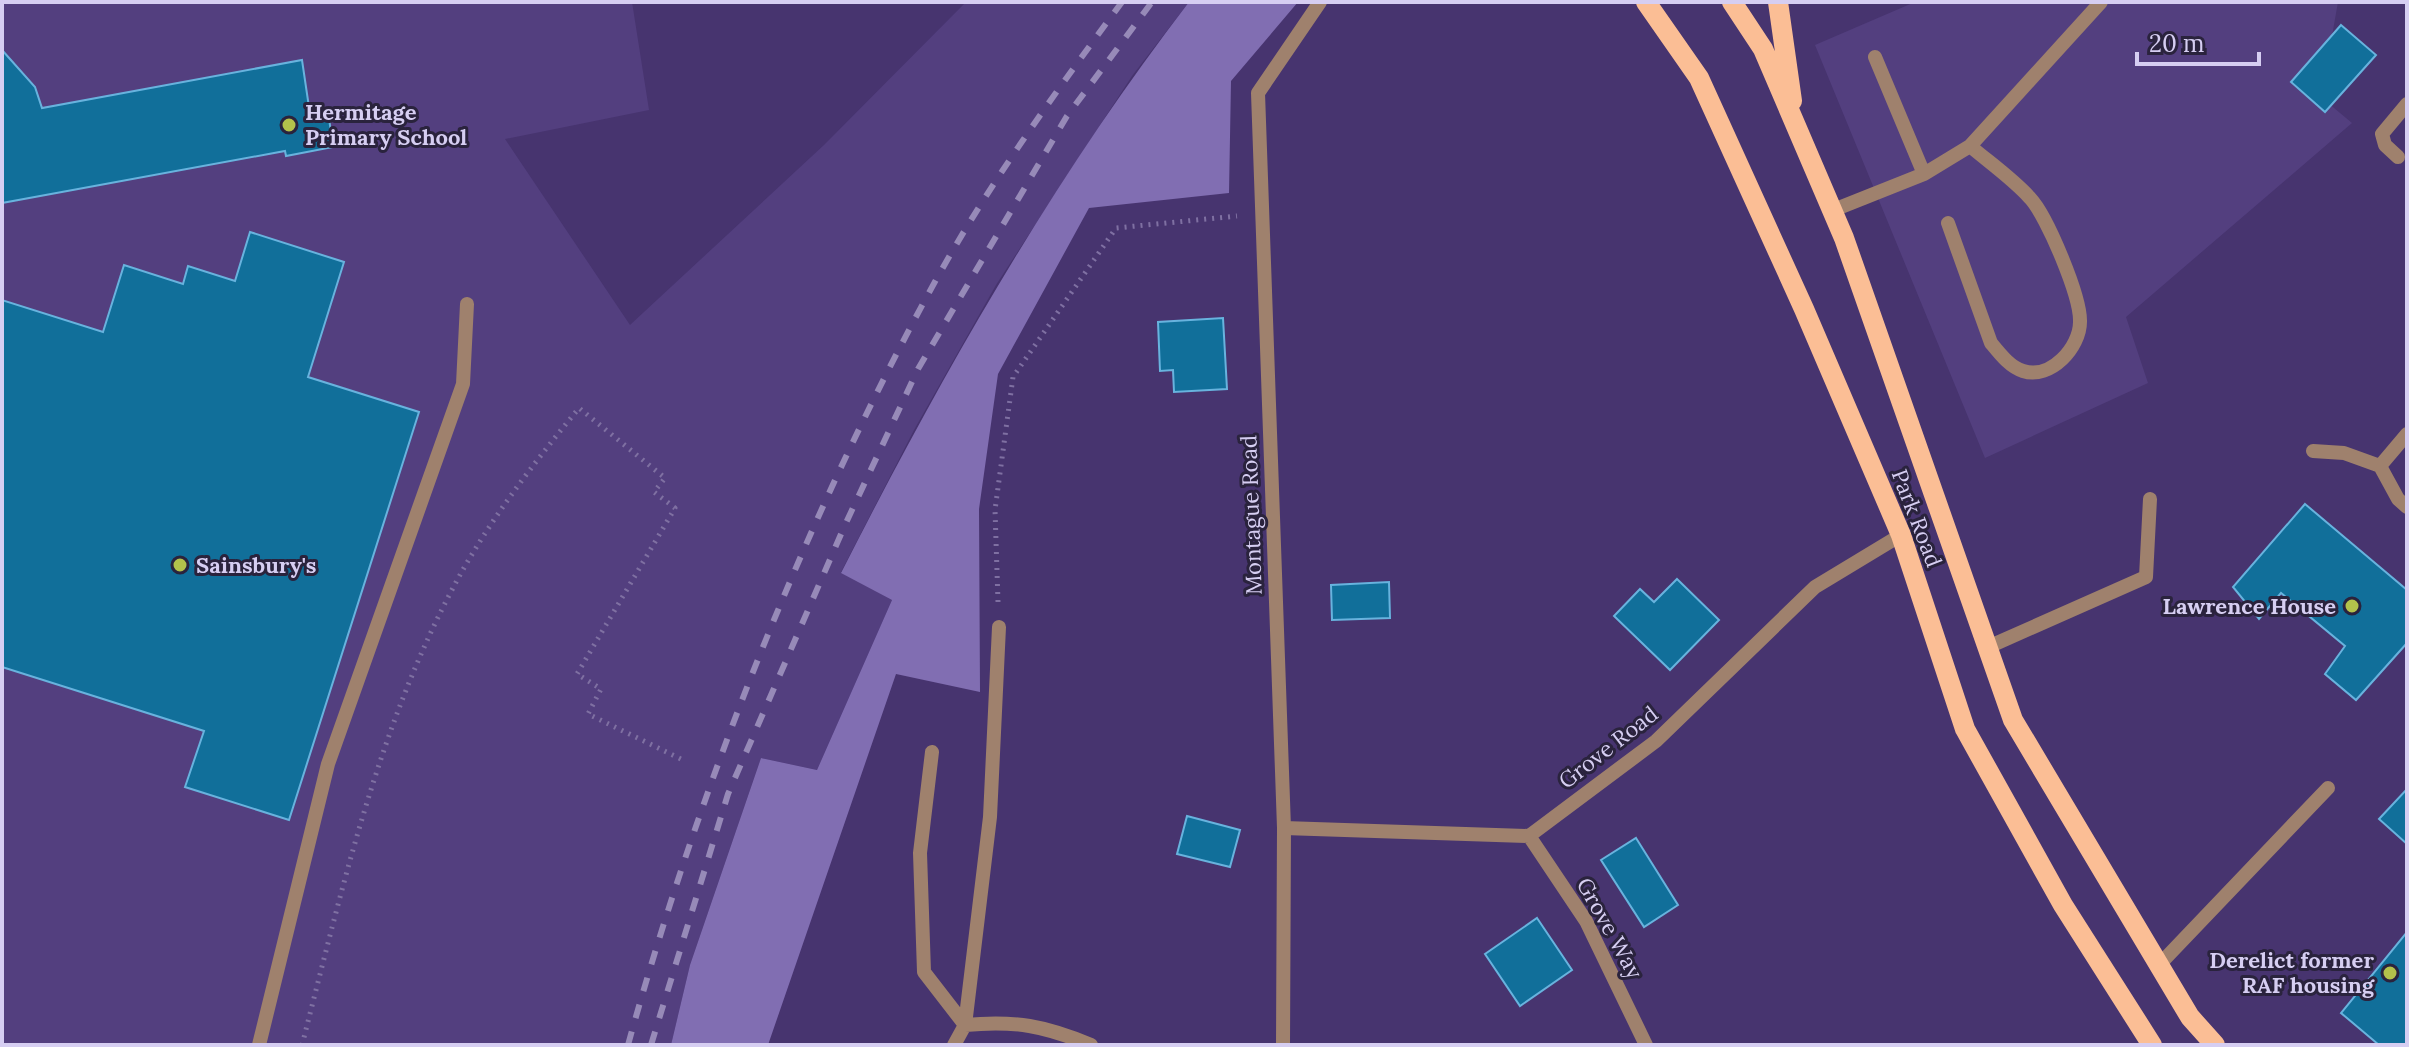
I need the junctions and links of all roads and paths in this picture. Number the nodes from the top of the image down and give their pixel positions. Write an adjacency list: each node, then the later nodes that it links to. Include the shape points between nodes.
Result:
1 (1320, 2): 13 (street, Montague Road, via 1258,93)
2 (1646, 2): 21 (main road, Park Road, via 1699,78)
3 (1732, 2): 8 (main road, Park Road, via 1763,49)
4 (1778, 2): 8 (main road)
5 (2101, 2): 9 (street)
6 (1875, 57): 11 (street)
7 (2407, 104): 10 (street, via 2382,134)
8 (1795, 124): 12 (main road, Park Road)
9 (1970, 146): 11 (street); 14 (street, via 2030,198 2043,218 2078,305 2078,338 2068,354 2038,372 2025,372 2000,354 1991,343)
10 (2398, 157)
11 (1924, 174): 12 (street)
12 (1831, 211): 23 (main road, Park Road)
13 (1262, 214): 22 (path, via 1116,228 1013,377 995,510); 27 (street, Montague Road)
14 (1948, 223)
15 (467, 304): 31 (street, via 463,384 328,764)
16 (2407, 434): 18 (street)
17 (2313, 451): 18 (street, via 2344,453)
18 (2380, 466): 20 (street)
19 (2150, 499): 23 (street, via 2146,577)
20 (2407, 507)
21 (1901, 535): 28 (street, Grove Road, via 1815,587 1656,741); 37 (main road, Park Road, via 1965,729 2063,905)
22 (999, 627): 30 (street, via 990,817)
23 (1988, 647): 29 (main road, Park Road, via 2013,720)
24 (932, 752): 30 (street, via 920,853 924,972)
25 (683, 760): 32 (path, via 588,714 601,689 577,674 675,508 654,492 665,478 579,408 484,534 425,648 370,792)
26 (2328, 788): 29 (street)
27 (1284, 828): 28 (street); 35 (street, Montague Road)
28 (1529, 836): 36 (street, Grove Way, via 1586,921)
29 (2159, 965): 38 (main road, Park Road, via 2190,1017)
30 (965, 1025): 33 (street); 34 (street, via 1005,1021 1054,1029)
31 (259, 1045)
32 (302, 1045)
33 (954, 1045)
34 (1091, 1045)
35 (1283, 1045)
36 (1646, 1045)
37 (2152, 1045)
38 (2215, 1045)

